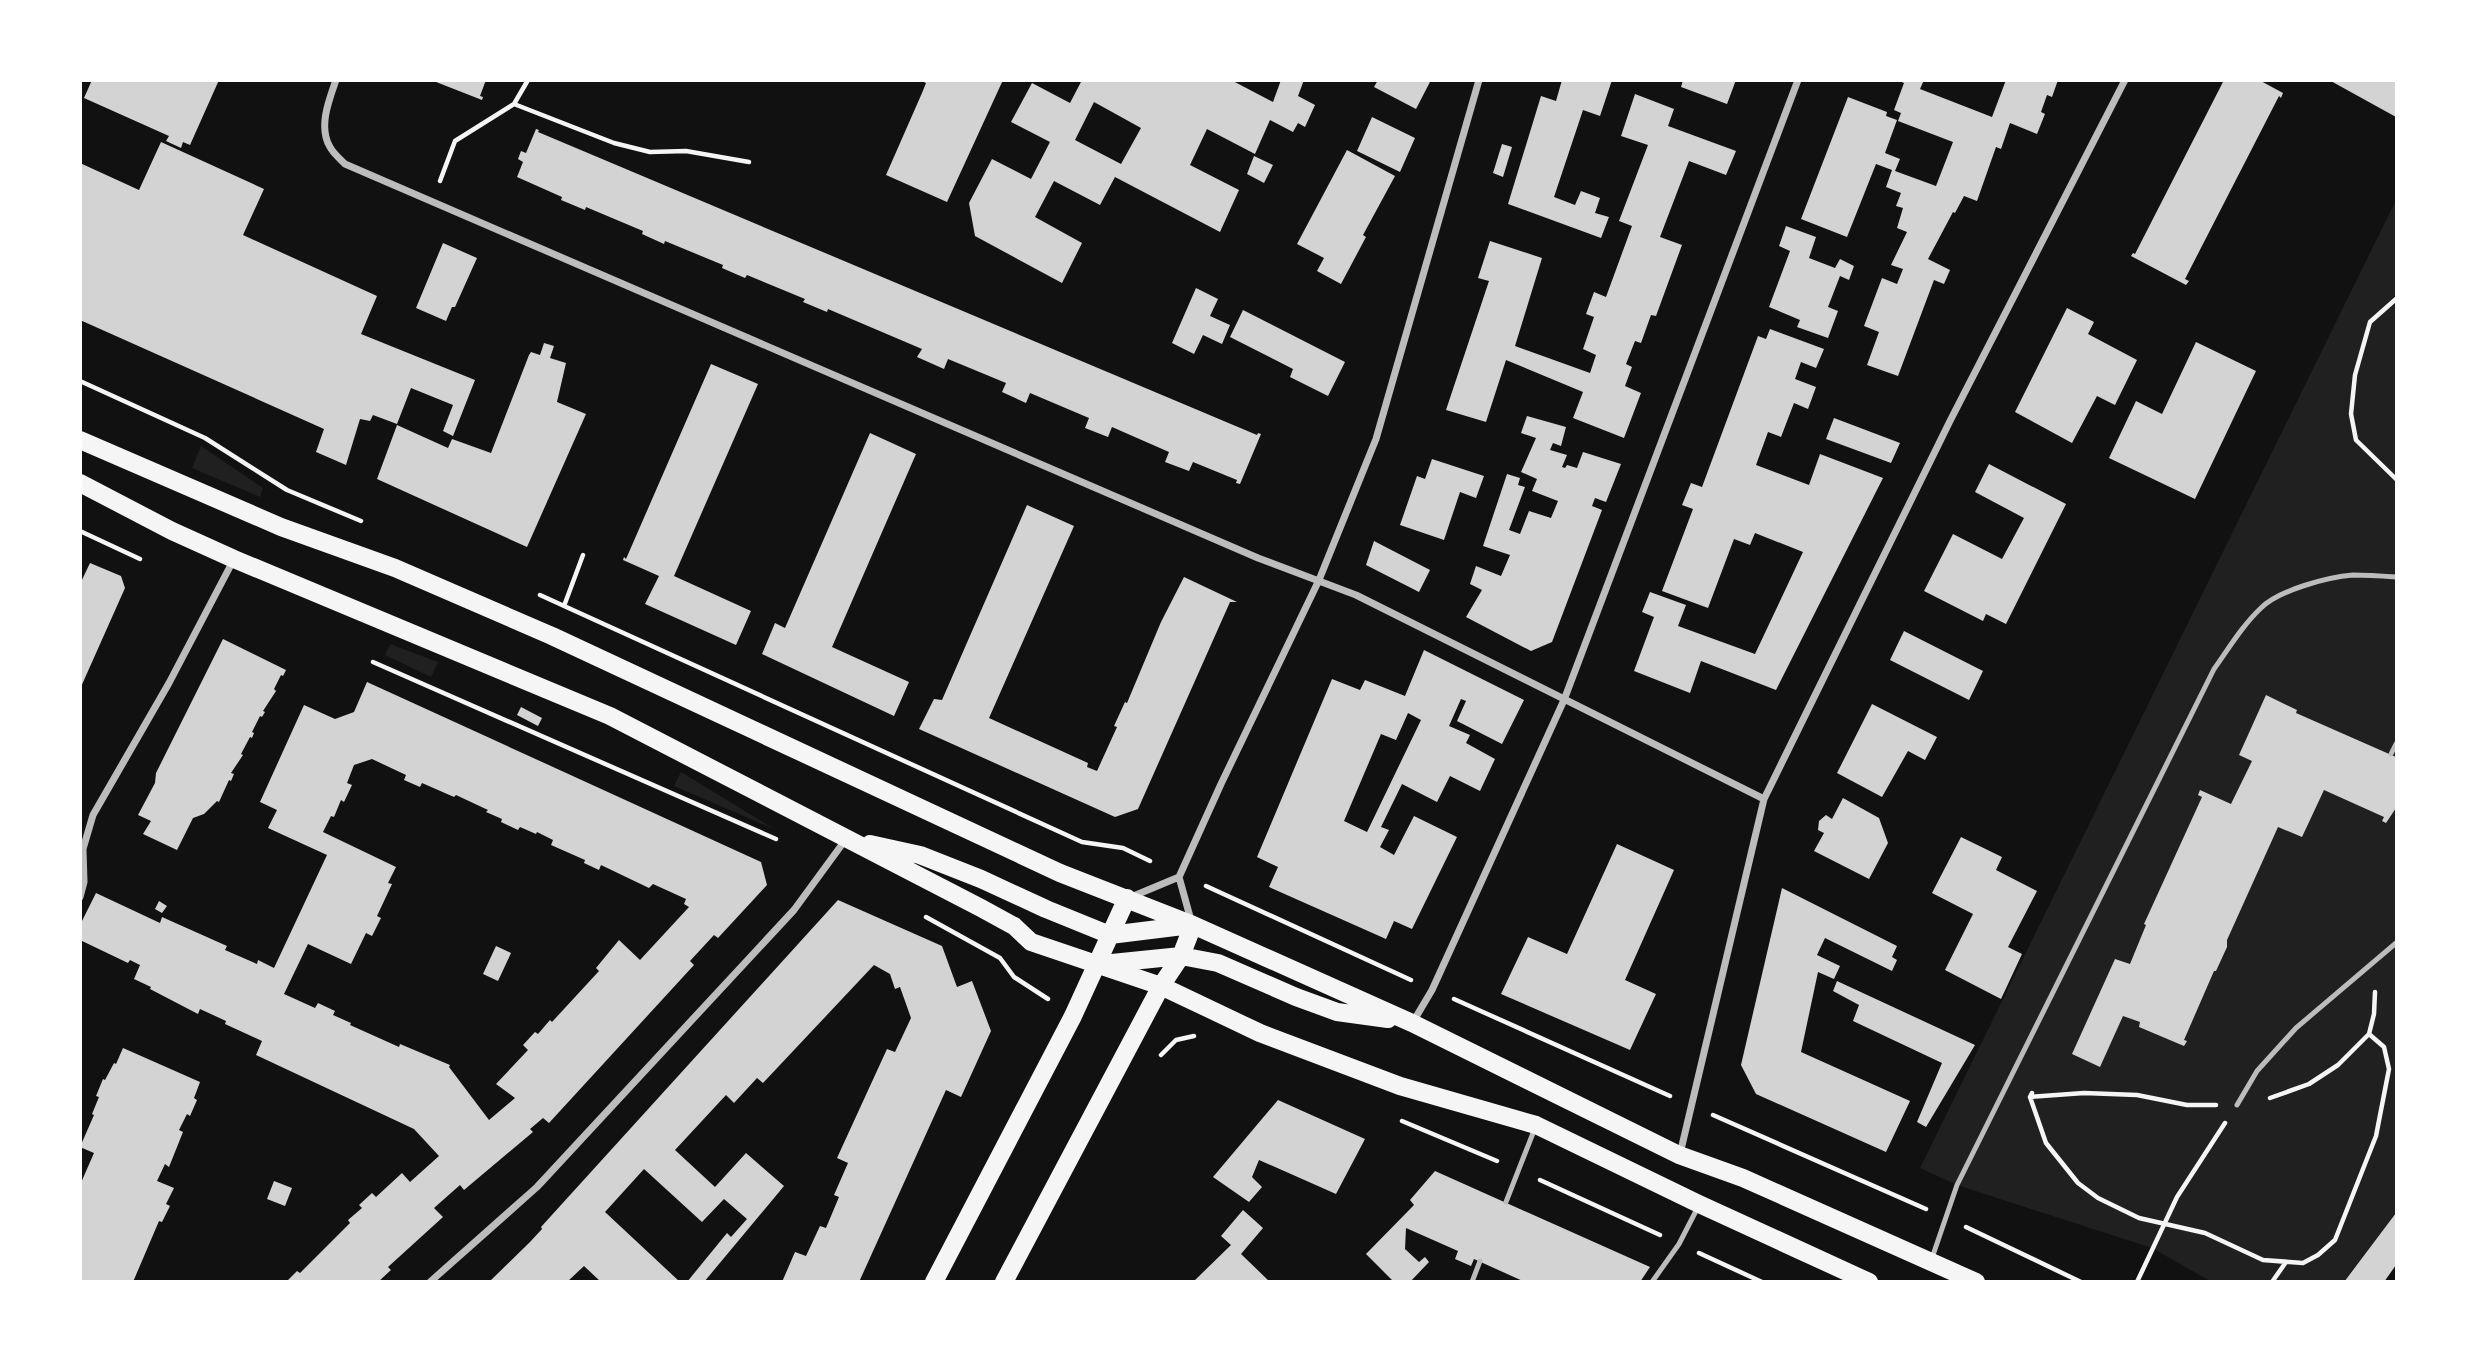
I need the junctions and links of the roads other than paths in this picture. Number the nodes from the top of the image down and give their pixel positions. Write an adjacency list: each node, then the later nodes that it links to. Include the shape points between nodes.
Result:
1 (336, 80): 9 (street, via 325,110 328,146 345,164 1258,558)
2 (1479, 80): 9 (street, via 1376,439)
3 (1798, 80): 10 (street)
4 (2125, 80): 13 (street)
5 (80, 440): 17 (main road, via 552,636 1060,873)
6 (80, 483): 7 (main road)
7 (234, 559): 14 (main road, via 611,716); 16 (street, via 93,816 83,849 85,882)
8 (2396, 577): 31 (lane, via 2352,575 2281,596 2263,606 2214,669 1957,1185)
9 (1319, 580): 10 (street); 15 (street)
10 (1564, 699): 13 (street); 24 (street, via 1432,990)
11 (2396, 744): 12 (lane)
12 (2391, 754)
13 (1764, 799): 27 (street)
14 (846, 839): 19 (main road, via 920,855); 22 (main road, via 1014,926 1031,942); 34 (street, via 794,910 546,1177)
15 (1179, 877): 17 (street); 18 (street)
16 (80, 897)
17 (1127, 898): 18 (main road); 19 (main road)
18 (1193, 925): 19 (main road); 21 (main road); 24 (main road)
19 (1110, 935): 22 (main road)
20 (2396, 943): 25 (lane, via 2296,1028 2257,1071)
21 (1181, 956): 22 (main road); 23 (main road); 24 (main road, via 1218,963 1337,1012)
22 (1095, 965): 23 (main road); 35 (main road)
23 (1161, 986): 26 (main road, via 1260,1033 1387,1081); 33 (main road)
24 (1412, 1023): 27 (main road)
25 (2237, 1105)
26 (1536, 1125): 28 (lane); 29 (main road)
27 (1679, 1154): 31 (main road)
28 (1506, 1202)
29 (1699, 1204): 32 (main road); 37 (lane, via 1679,1244)
30 (1480, 1261): 36 (lane)
31 (1931, 1261): 39 (main road)
32 (1840, 1275): 38 (main road)
33 (1007, 1281)
34 (430, 1282)
35 (934, 1282)
36 (1472, 1282)
37 (1652, 1282)
38 (1869, 1282)
39 (1976, 1282)

